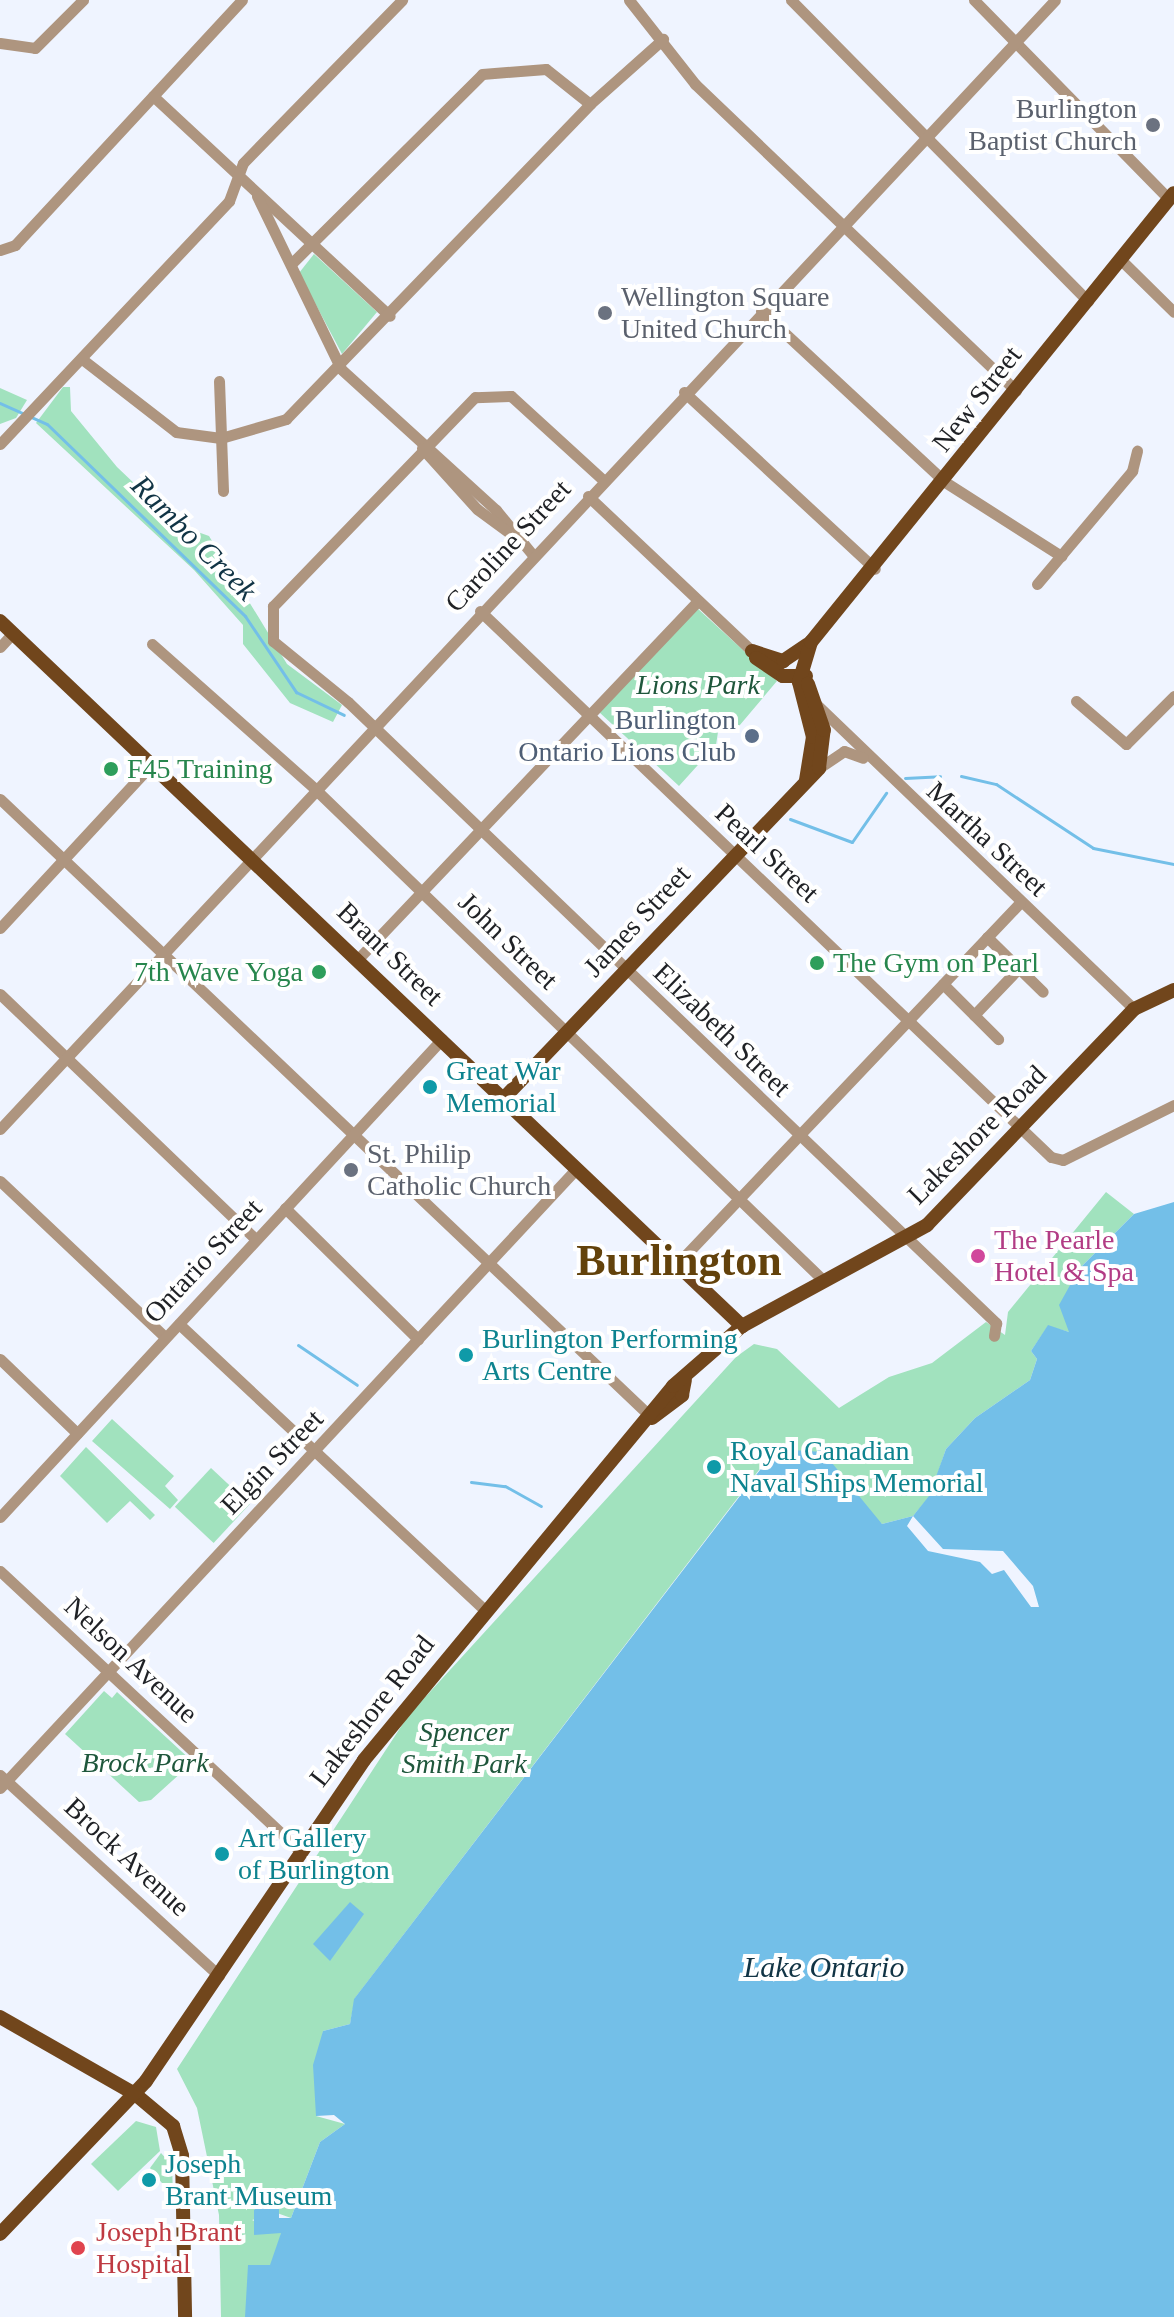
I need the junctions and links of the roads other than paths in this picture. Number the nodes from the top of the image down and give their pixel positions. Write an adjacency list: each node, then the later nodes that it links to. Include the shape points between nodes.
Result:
1 (83, 0): 10 (street, via 35,48)
2 (242, 0): 11 (street)
3 (402, 0): 14 (street, via 243,163)
4 (629, 0): 8 (street)
5 (791, 0): 13 (street)
6 (974, 0): 9 (street)
7 (1055, 0): 9 (street, Caroline Street)
8 (663, 39): 12 (street); 17 (street, via 695,84)
9 (1014, 40): 13 (street, Caroline Street); 16 (street)
10 (0, 43)
11 (153, 96): 14 (street); 19 (street, via 15,245)
12 (590, 104): 18 (street, via 546,69 503,67 482,74); 25 (street)
13 (925, 134): 17 (street, Caroline Street); 22 (street)
14 (238, 176): 15 (street); 26 (street, via 229,201)
15 (257, 196): 18 (street); 21 (street)
16 (1172, 196): 20 (main road, New Street)
17 (837, 227): 23 (street, Caroline Street); 29 (street)
18 (311, 244): 21 (street); 25 (street)
19 (0, 250)
20 (1121, 260): 22 (main road, New Street); 24 (street)
21 (291, 264): 27 (street)
22 (1088, 301): 29 (main road, New Street)
23 (761, 311): 30 (street, Caroline Street); 36 (street)
24 (1174, 312)
25 (390, 316): 27 (street)
26 (82, 359): 31 (street, via 151,418 176,432); 32 (street)
27 (341, 369): 31 (street, via 286,419); 33 (street)
28 (219, 381): 31 (street)
29 (1016, 391): 36 (main road, New Street)
30 (684, 392): 35 (street, Caroline Street); 43 (street)
31 (221, 438): 37 (street)
32 (0, 444)
33 (422, 448): 35 (street, via 475,397 511,396); 41 (street); 58 (street, Elizabeth Street, via 268,616 283,655 341,696)
34 (1137, 451): 42 (street, via 1132,471)
35 (602, 479): 38 (street, Caroline Street)
36 (945, 482): 42 (street); 43 (main road, New Street)
37 (223, 491)
38 (588, 496): 39 (street, Caroline Street); 40 (street)
39 (572, 513): 40 (street); 41 (street, Caroline Street)
40 (608, 517): 45 (street)
41 (532, 554): 46 (street, Caroline Street)
42 (1061, 556): 44 (street)
43 (875, 569): 49 (main road, New Street)
44 (1037, 584)
45 (698, 601): 52 (street); 57 (street)
46 (480, 611): 57 (street, Pearl Street); 58 (street, Caroline Street)
47 (0, 621): 48 (main road, Brant Street)
48 (13, 633): 51 (street); 60 (main road, Brant Street)
49 (816, 639): 52 (main road, via 783,661); 53 (main road, New Street)
50 (152, 644): 63 (street, John Street)
51 (0, 647)
52 (752, 651): 53 (main road, via 769,670)
53 (803, 676): 55 (main road); 62 (main road, via 813,742)
54 (1174, 696): 56 (street, via 1126,744)
55 (812, 700): 59 (street, Martha Street); 61 (main road, via 824,730)
56 (1076, 701)
57 (587, 717): 65 (street); 66 (street, Pearl Street)
58 (369, 730): 63 (street, Caroline Street); 65 (street, Elizabeth Street)
59 (870, 763): 61 (street, via 847,751); 70 (street, Martha Street)
60 (152, 764): 67 (main road, Brant Street); 68 (street)
61 (819, 768): 62 (main road, James Street)
62 (806, 780): 66 (main road, James Street)
63 (314, 788): 67 (street, Caroline Street); 69 (street, John Street)
64 (0, 799): 68 (street)
65 (479, 832): 69 (street); 76 (street, Elizabeth Street)
66 (734, 854): 76 (main road, James Street); 83 (street, Pearl Street)
67 (250, 856): 73 (street, Caroline Street); 74 (main road, Brant Street)
68 (64, 858): 71 (street); 73 (street)
69 (421, 892): 74 (street); 84 (street, John Street)
70 (1020, 903): 72 (street); 81 (street, Martha Street)
71 (0, 928)
72 (987, 937): 75 (street); 77 (street)
73 (160, 952): 87 (street, Caroline Street); 92 (street)
74 (357, 960): 85 (main road, Brant Street)
75 (1018, 969): 79 (street); 82 (street)
76 (626, 971): 84 (main road, James Street); 93 (street, Elizabeth Street)
77 (943, 984): 82 (street); 83 (street)
78 (1174, 990): 81 (main road, Lakeshore Road)
79 (1043, 992)
80 (0, 994): 87 (street)
81 (1134, 1009): 90 (main road, Lakeshore Road)
82 (974, 1015): 86 (street)
83 (909, 1019): 90 (street, Pearl Street); 93 (street)
84 (569, 1032): 88 (main road, James Street); 96 (street, John Street)
85 (442, 1039): 88 (main road, Brant Street); 92 (street, Ontario Street)
86 (998, 1039)
87 (65, 1057): 91 (street, Caroline Street); 99 (street)
88 (505, 1097): 94 (main road, Brant Street)
89 (1174, 1105): 90 (street, Pearl Street, via 1059,1160)
90 (1023, 1126): 98 (main road, Lakeshore Road, via 927,1225)
91 (0, 1129)
92 (352, 1134): 97 (street, Ontario Street); 101 (street)
93 (798, 1136): 96 (street); 98 (street, Elizabeth Street)
94 (577, 1168): 100 (main road, Brant Street); 101 (street, Elgin Street)
95 (0, 1181): 106 (street)
96 (743, 1195): 100 (street); 102 (street, John Street)
97 (285, 1208): 99 (street, Ontario Street); 107 (street)
98 (906, 1237): 102 (main road, Lakeshore Road); 105 (street, Elizabeth Street, via 996,1323)
99 (254, 1238): 103 (street, Ontario Street)
100 (679, 1262): 104 (main road, Brant Street)
101 (486, 1263): 107 (street, Elgin Street); 109 (street)
102 (823, 1280): 104 (main road, Lakeshore Road)
103 (179, 1324): 106 (street, Ontario Street); 111 (street)
104 (742, 1326): 109 (main road, Lakeshore Road)
105 (994, 1336)
106 (165, 1337): 110 (street, Ontario Street)
107 (418, 1339): 111 (street, Elgin Street)
108 (0, 1359): 110 (street)
109 (652, 1418): 114 (main road, Lakeshore Road)
110 (77, 1433): 112 (street, Ontario Street)
111 (317, 1453): 114 (street); 115 (street, Elgin Street)
112 (0, 1517)
113 (0, 1571): 115 (street, Nelson Avenue)
114 (485, 1610): 117 (main road, Lakeshore Road)
115 (106, 1671): 116 (street, Elgin Street); 117 (street, Nelson Avenue)
116 (2, 1781): 118 (street, Brock Avenue)
117 (299, 1850): 118 (main road, Lakeshore Road)
118 (219, 1976): 120 (main road, Lakeshore Road)
119 (0, 2017): 120 (main road)
120 (135, 2094): 121 (main road, Lakeshore Road); 122 (main road, via 166,2118 181,2147)
121 (0, 2234)
122 (185, 2317)

